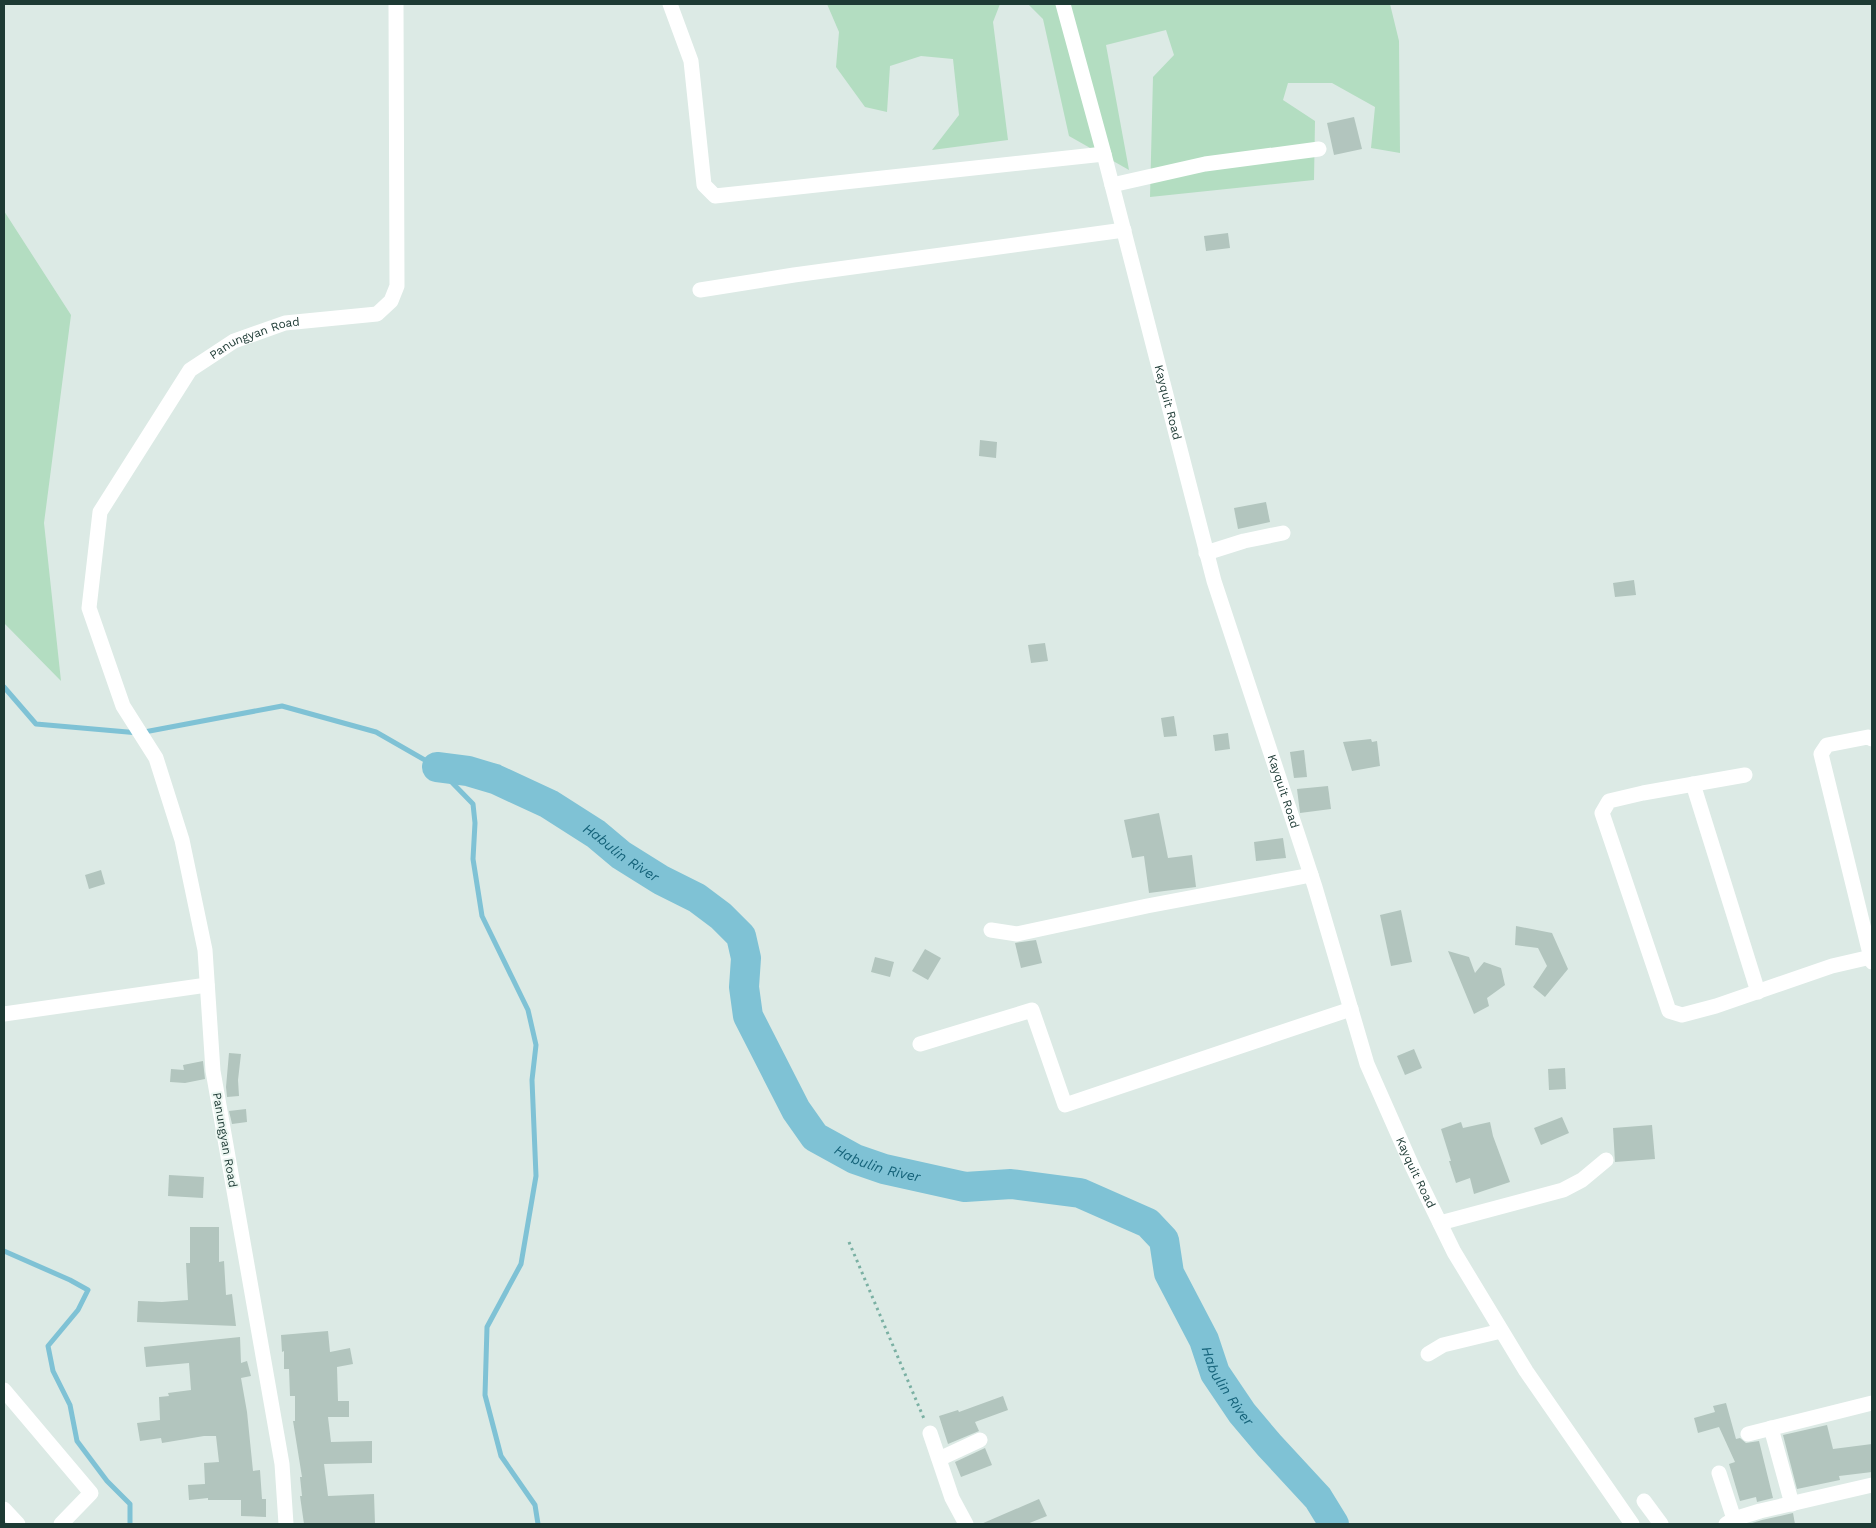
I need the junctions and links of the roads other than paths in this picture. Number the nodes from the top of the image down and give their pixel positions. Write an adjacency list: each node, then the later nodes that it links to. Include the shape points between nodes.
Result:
1 (396, 4): 17 (street, Panungyan Road, via 397,286 391,301 377,314 285,323 234,341 190,370 100,512 89,608 123,706 156,758 182,840 205,950)
2 (670, 4): 5 (street, via 690,61 704,185 715,196)
3 (1063, 4): 5 (street, Kayquit Road)
4 (1318, 149): 6 (street, via 1205,164)
5 (1104, 154): 6 (street, Kayquit Road)
6 (1112, 185): 7 (street, Kayquit Road)
7 (1124, 230): 8 (street); 10 (street, Kayquit Road)
8 (700, 290)
9 (1283, 533): 10 (street)
10 (1206, 553): 14 (street, Kayquit Road)
11 (1872, 739): 16 (street, via 1868,737 1827,745 1821,754)
12 (1745, 775): 13 (street)
13 (1693, 784): 18 (street); 18 (street, via 1609,801 1602,813 1670,1011 1682,1015)
14 (1311, 875): 15 (street, via 1017,934); 19 (street, Kayquit Road)
15 (991, 930)
16 (1872, 959): 18 (street, via 1832,966)
17 (207, 985): 20 (street); 41 (street, Panungyan Road, via 213,1071 282,1464)
18 (1758, 992)
19 (1351, 1009): 21 (street, via 1065,1105 1032,1010); 23 (street, Kayquit Road, via 1367,1064)
20 (4, 1014)
21 (920, 1044)
22 (1606, 1160): 23 (street, via 1582,1180 1563,1190)
23 (1440, 1223): 24 (street, Kayquit Road)
24 (1501, 1331): 25 (street, via 1443,1345); 43 (street, Kayquit Road)
25 (1428, 1354)
26 (4, 1390): 40 (street, via 91,1493)
27 (1872, 1403): 28 (street)
28 (1771, 1428): 30 (street); 36 (street)
29 (930, 1434): 32 (street)
30 (1748, 1434)
31 (980, 1440): 32 (street)
32 (939, 1458): 42 (street, via 952,1498)
33 (1719, 1473): 38 (street)
34 (1872, 1485): 36 (street)
35 (1644, 1501): 44 (street)
36 (1792, 1504): 38 (street)
37 (4, 1509): 39 (street)
38 (1730, 1521)
39 (18, 1524)
40 (62, 1524)
41 (286, 1524)
42 (966, 1524)
43 (1631, 1524)
44 (1661, 1524)

